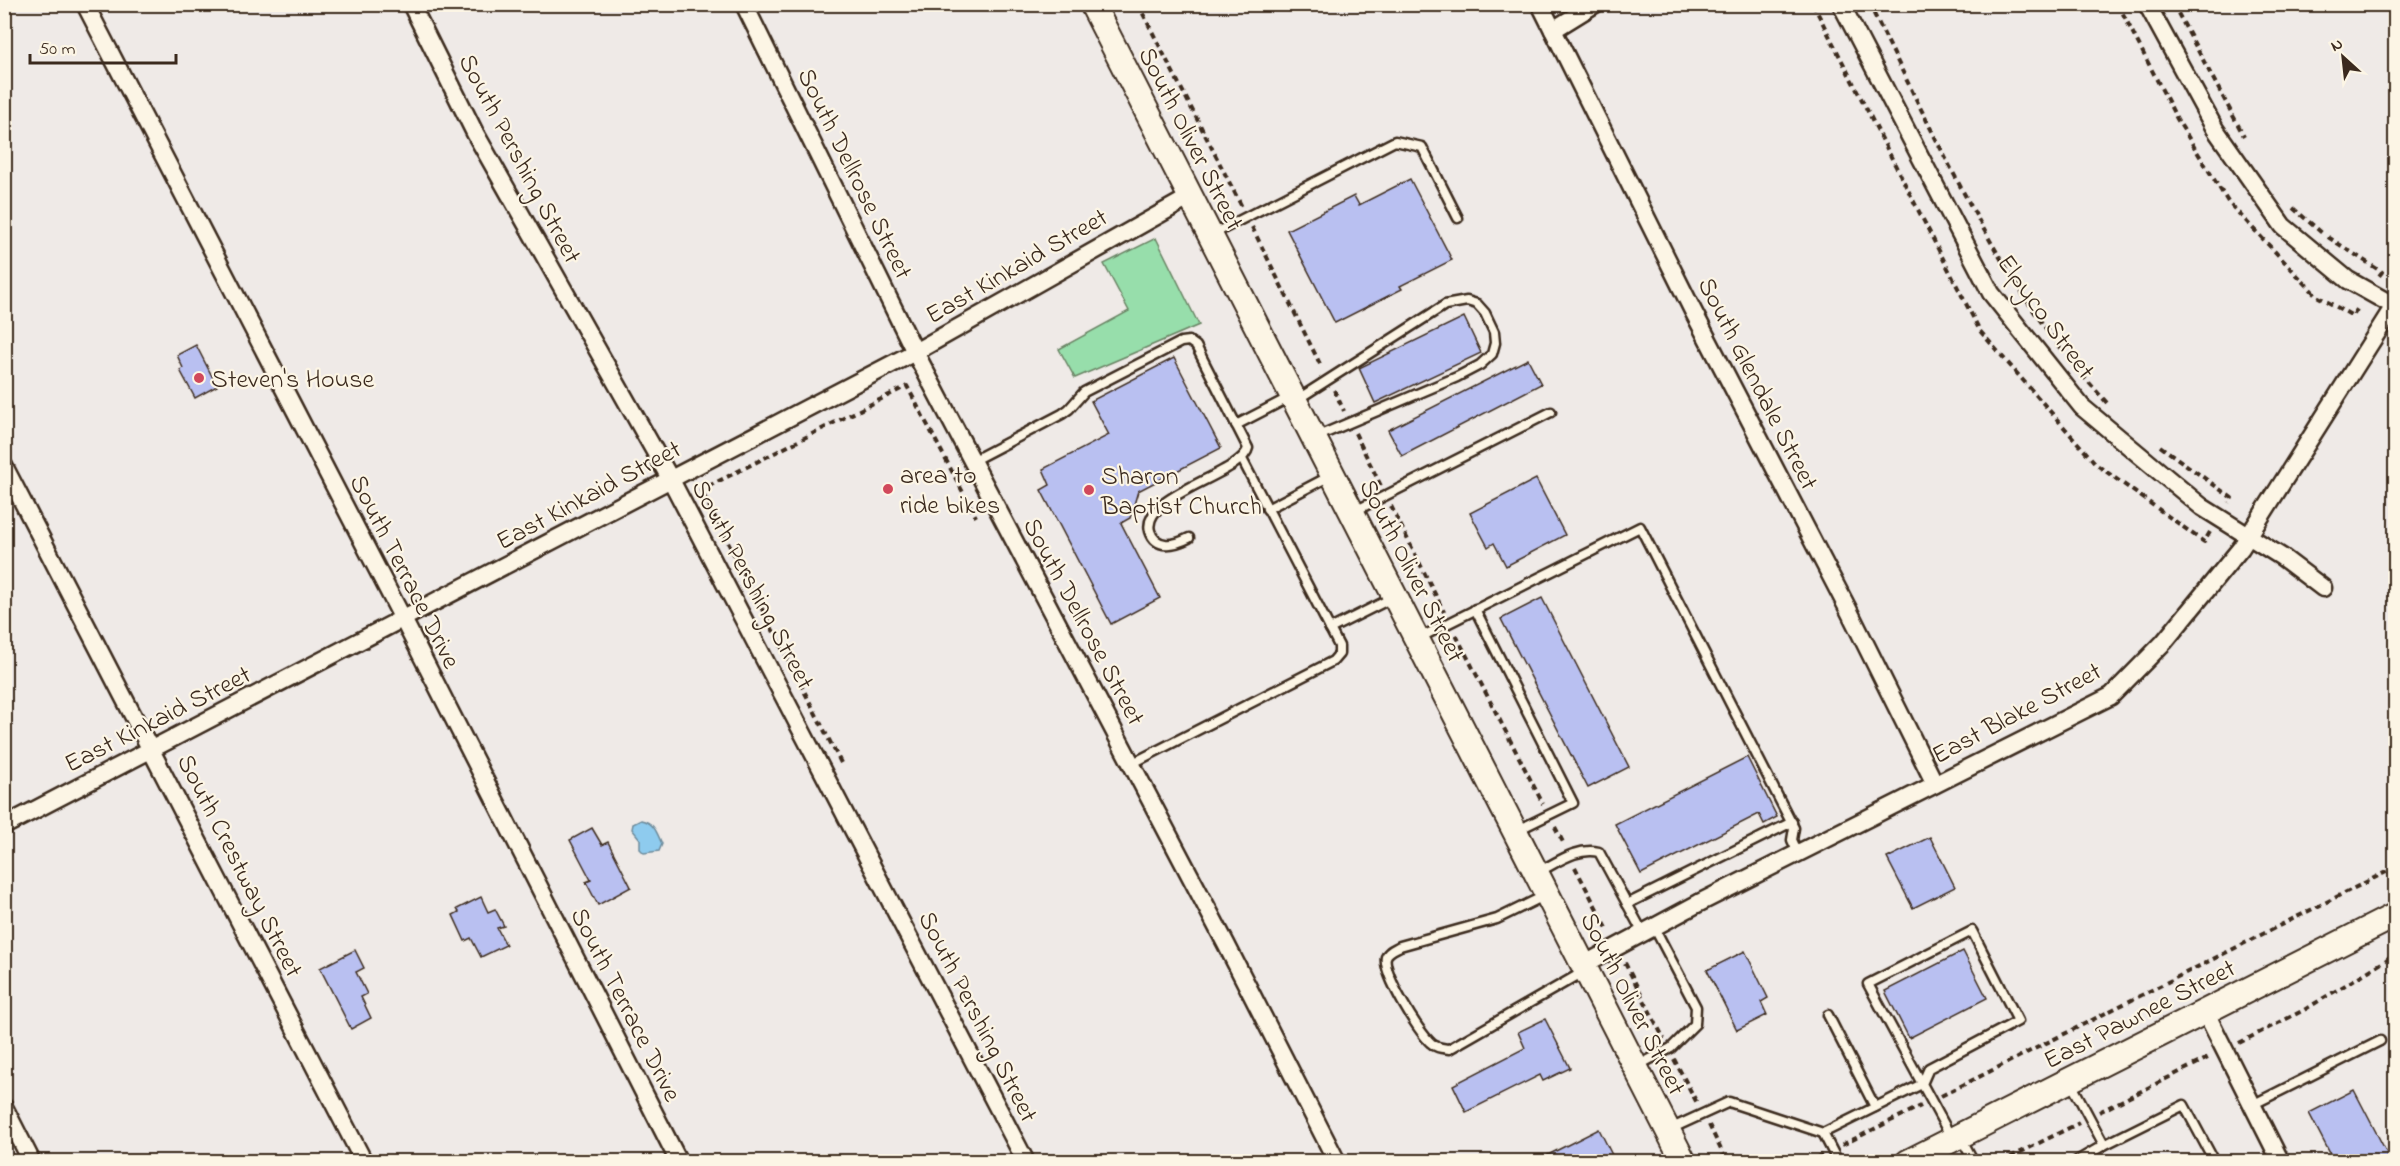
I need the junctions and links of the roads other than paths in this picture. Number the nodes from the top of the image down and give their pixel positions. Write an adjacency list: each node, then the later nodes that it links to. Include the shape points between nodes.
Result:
1 (86, 4): 31 (street, South Terrace Drive)
2 (411, 4): 23 (street, South Pershing Street, via 475,133)
3 (744, 4): 14 (street, South Dellrose Street)
4 (1092, 4): 10 (main road, South Oliver Street)
5 (1540, 4): 9 (street, South Glendale Street)
6 (1595, 4): 9 (street)
7 (1841, 4): 26 (street, Elpyco Street, via 1991,293 2082,407 2202,507)
8 (2147, 4): 13 (street, via 2215,129 2283,226 2348,280)
9 (1553, 30): 36 (street, South Glendale Street)
10 (1190, 196): 12 (main road, South Oliver Street); 14 (street, East Kinkaid Street)
11 (1458, 218): 12 (lane, via 1422,147 1395,141)
12 (1210, 236): 15 (main road, South Oliver Street)
13 (2395, 307): 26 (street, East Blake Street)
14 (915, 352): 20 (street, South Dellrose Street); 23 (street, East Kinkaid Street)
15 (1293, 399): 17 (lane); 18 (main road, South Oliver Street); 18 (lane, via 1445,305 1467,301 1477,304 1485,313 1495,343 1492,354 1480,365)
16 (1551, 412): 25 (lane)
17 (1236, 425): 19 (lane, via 1248,448); 20 (lane, via 1196,346 1185,341 1084,392 1062,414)
18 (1313, 438): 22 (main road, South Oliver Street)
19 (1242, 459): 24 (lane); 27 (lane, via 1155,511 1149,524 1158,542 1172,545)
20 (972, 461): 35 (street, South Dellrose Street)
21 (4, 466): 34 (street, South Crestway Street)
22 (1332, 475): 24 (lane); 25 (main road, South Oliver Street)
23 (671, 480): 31 (street, East Kinkaid Street); 66 (street, South Pershing Street)
24 (1267, 509): 32 (lane)
25 (1352, 512): 29 (main road, South Oliver Street)
26 (2248, 536): 28 (street, Elpyco Street); 36 (street, East Blake Street, via 2164,642 2111,696)
27 (1189, 538)
28 (2323, 588)
29 (1394, 596): 32 (lane); 33 (main road, South Oliver Street)
30 (1475, 609): 33 (lane); 37 (lane, via 1640,527); 39 (lane, via 1573,803)
31 (403, 620): 34 (street, East Kinkaid Street); 65 (street, South Terrace Drive)
32 (1330, 629): 35 (lane, via 1340,650 1333,661)
33 (1416, 639): 39 (main road, South Oliver Street)
34 (153, 749): 38 (street, East Kinkaid Street); 64 (street, South Crestway Street)
35 (1131, 764): 67 (street, South Dellrose Street)
36 (1935, 784): 40 (street, East Blake Street)
37 (1792, 822): 40 (lane, via 1792,840); 43 (lane)
38 (4, 826)
39 (1515, 832): 41 (main road, South Oliver Street)
40 (1798, 853): 45 (street, East Blake Street)
41 (1536, 873): 42 (main road, South Oliver Street); 43 (lane, via 1569,855 1587,849 1599,852)
42 (1547, 894): 46 (main road, South Oliver Street); 46 (lane, via 1497,919 1389,952 1386,964 1392,980 1429,1042 1449,1049)
43 (1628, 904): 45 (lane)
44 (2396, 915): 47 (main road, East Pawnee Street)
45 (1648, 930): 46 (street, East Blake Street); 50 (lane, via 1696,1007 1695,1024 1669,1049)
46 (1584, 968): 50 (main road, South Oliver Street)
47 (2205, 1011): 51 (main road, East Pawnee Street); 53 (street)
48 (1828, 1015): 55 (lane)
49 (2380, 1041): 53 (lane)
50 (1636, 1068): 56 (main road, South Oliver Street)
51 (2070, 1080): 58 (main road, East Pawnee Street); 59 (lane)
52 (1922, 1084): 52 (lane, via 1929,1068 2018,1021 1972,931 1868,984); 55 (lane); 58 (lane)
53 (2252, 1105): 71 (street)
54 (4, 1107): 63 (street)
55 (1875, 1107): 57 (lane)
56 (1668, 1130): 57 (lane, via 1729,1102); 61 (main road, South Oliver Street)
57 (1823, 1133): 68 (lane)
58 (1956, 1137): 62 (main road, East Pawnee Street); 69 (lane)
59 (2104, 1145): 60 (lane, via 2184,1105); 70 (lane)
60 (2212, 1157)
61 (1679, 1160)
62 (1916, 1160)
63 (32, 1161)
64 (364, 1161)
65 (679, 1161)
66 (1026, 1161)
67 (1337, 1161)
68 (1838, 1161)
69 (1974, 1161)
70 (2074, 1161)
71 (2281, 1161)

